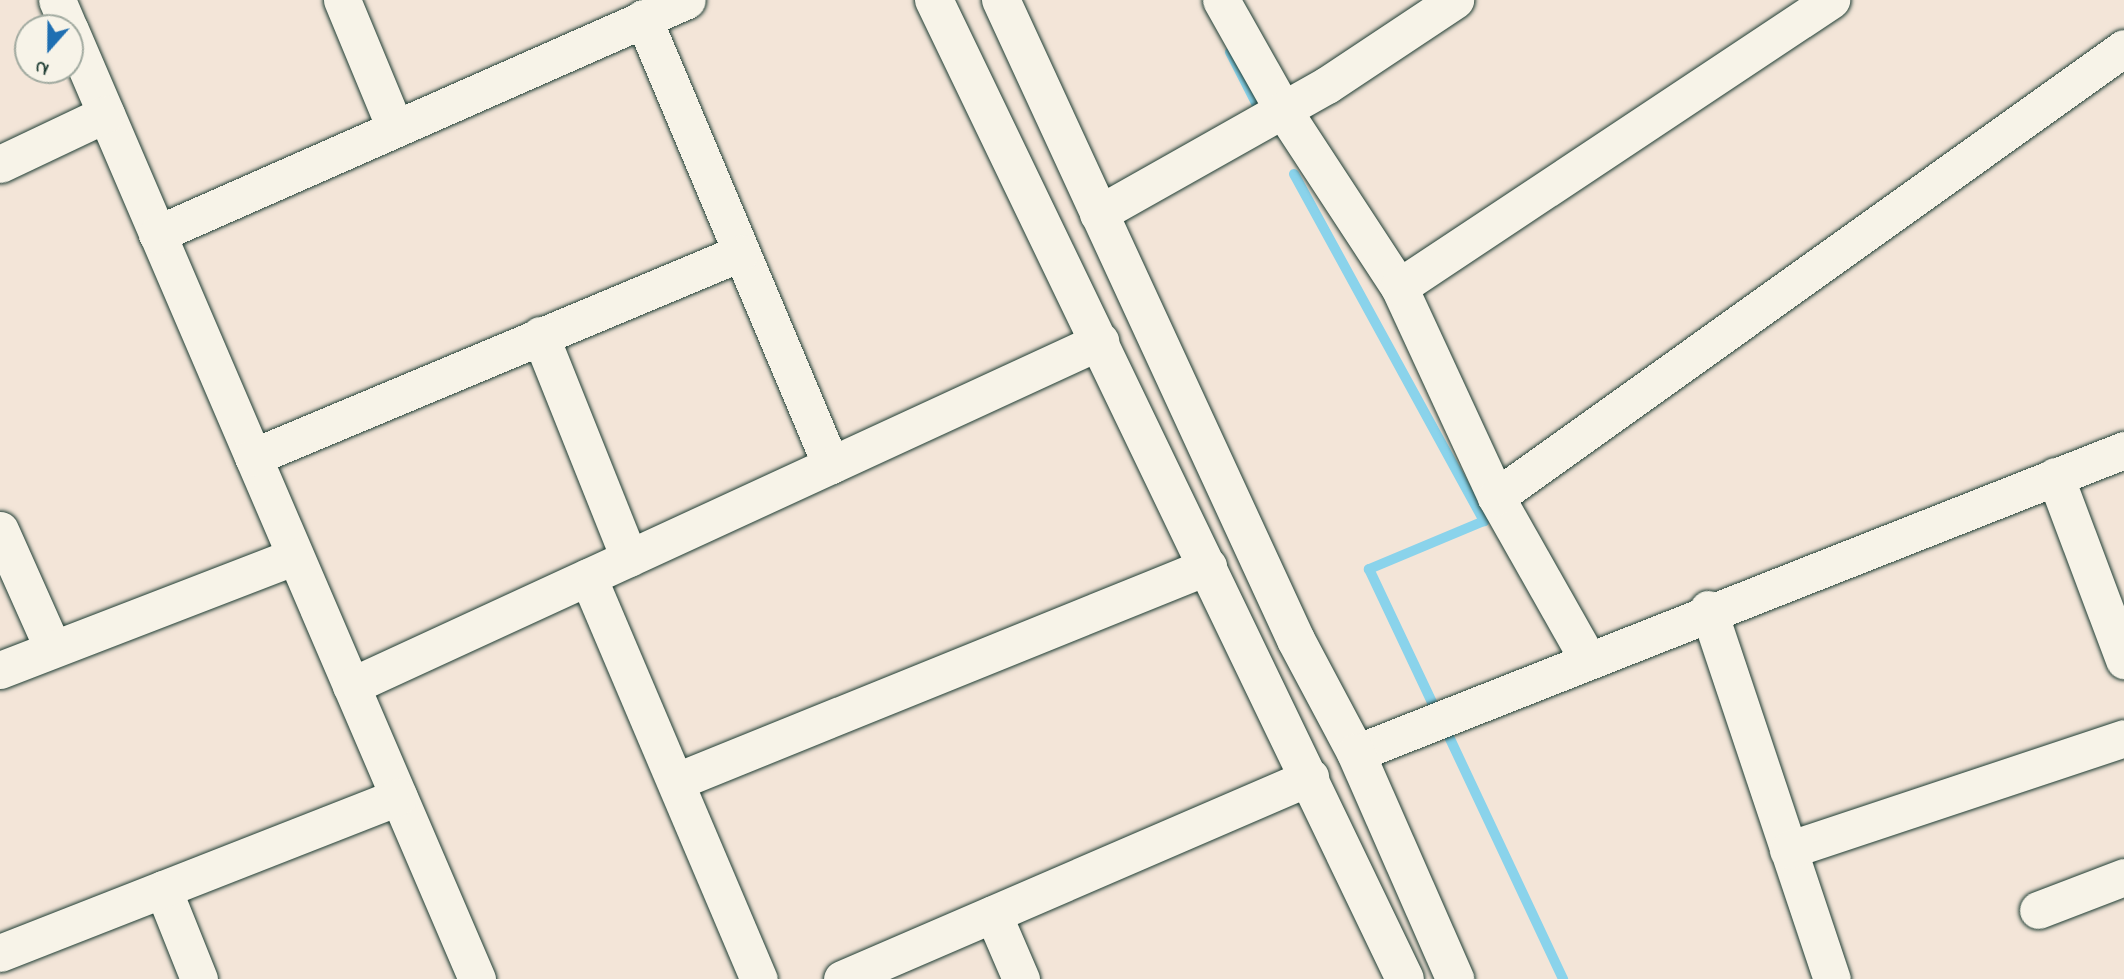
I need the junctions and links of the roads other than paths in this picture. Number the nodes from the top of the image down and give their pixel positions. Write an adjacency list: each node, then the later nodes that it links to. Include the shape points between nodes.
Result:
1 (342, 0): 13 (street)
2 (687, 0): 8 (street)
3 (934, 0): 20 (street)
4 (1221, 0): 11 (street)
5 (1455, 0): 11 (street)
6 (1831, 0): 18 (street)
7 (1010, 3): 15 (street)
8 (643, 18): 13 (street); 17 (street)
9 (2124, 48): 25 (street)
10 (84, 63): 12 (street)
11 (1283, 110): 15 (street); 18 (street)
12 (106, 114): 14 (street); 16 (street)
13 (395, 128): 16 (street)
14 (0, 164)
15 (1098, 214): 32 (street)
16 (158, 234): 22 (street)
17 (740, 254): 19 (street); 23 (street)
18 (1399, 287): 25 (street)
19 (540, 335): 22 (street); 28 (street)
20 (1100, 341): 23 (street); 29 (street)
21 (2124, 450): 24 (street)
22 (253, 457): 27 (street)
23 (831, 466): 28 (street)
24 (2055, 476): 31 (street); 36 (street)
25 (1496, 497): 34 (street)
26 (0, 530): 33 (street)
27 (295, 556): 33 (street); 38 (street)
28 (629, 558): 30 (street)
29 (1208, 566): 35 (street); 42 (street)
30 (588, 577): 38 (street); 42 (street)
31 (1707, 609): 34 (street); 44 (street)
32 (1296, 640): 35 (street); 40 (street)
33 (53, 649): 37 (street)
34 (1587, 658): 40 (street)
35 (1253, 659): 41 (street)
36 (2124, 660)
37 (0, 670)
38 (351, 686): 43 (street)
39 (2124, 738): 44 (street)
40 (1356, 753): 56 (street)
41 (1310, 777): 48 (street); 55 (street)
42 (677, 781): 52 (street)
43 (399, 797): 46 (street); 51 (street)
44 (1788, 850): 57 (street)
45 (2124, 877): 47 (street)
46 (163, 889): 49 (street); 50 (street)
47 (2038, 910)
48 (993, 914): 53 (street); 54 (street)
49 (0, 953)
50 (199, 979)
51 (477, 979)
52 (759, 979)
53 (842, 979)
54 (1021, 979)
55 (1405, 979)
56 (1455, 979)
57 (1832, 979)

